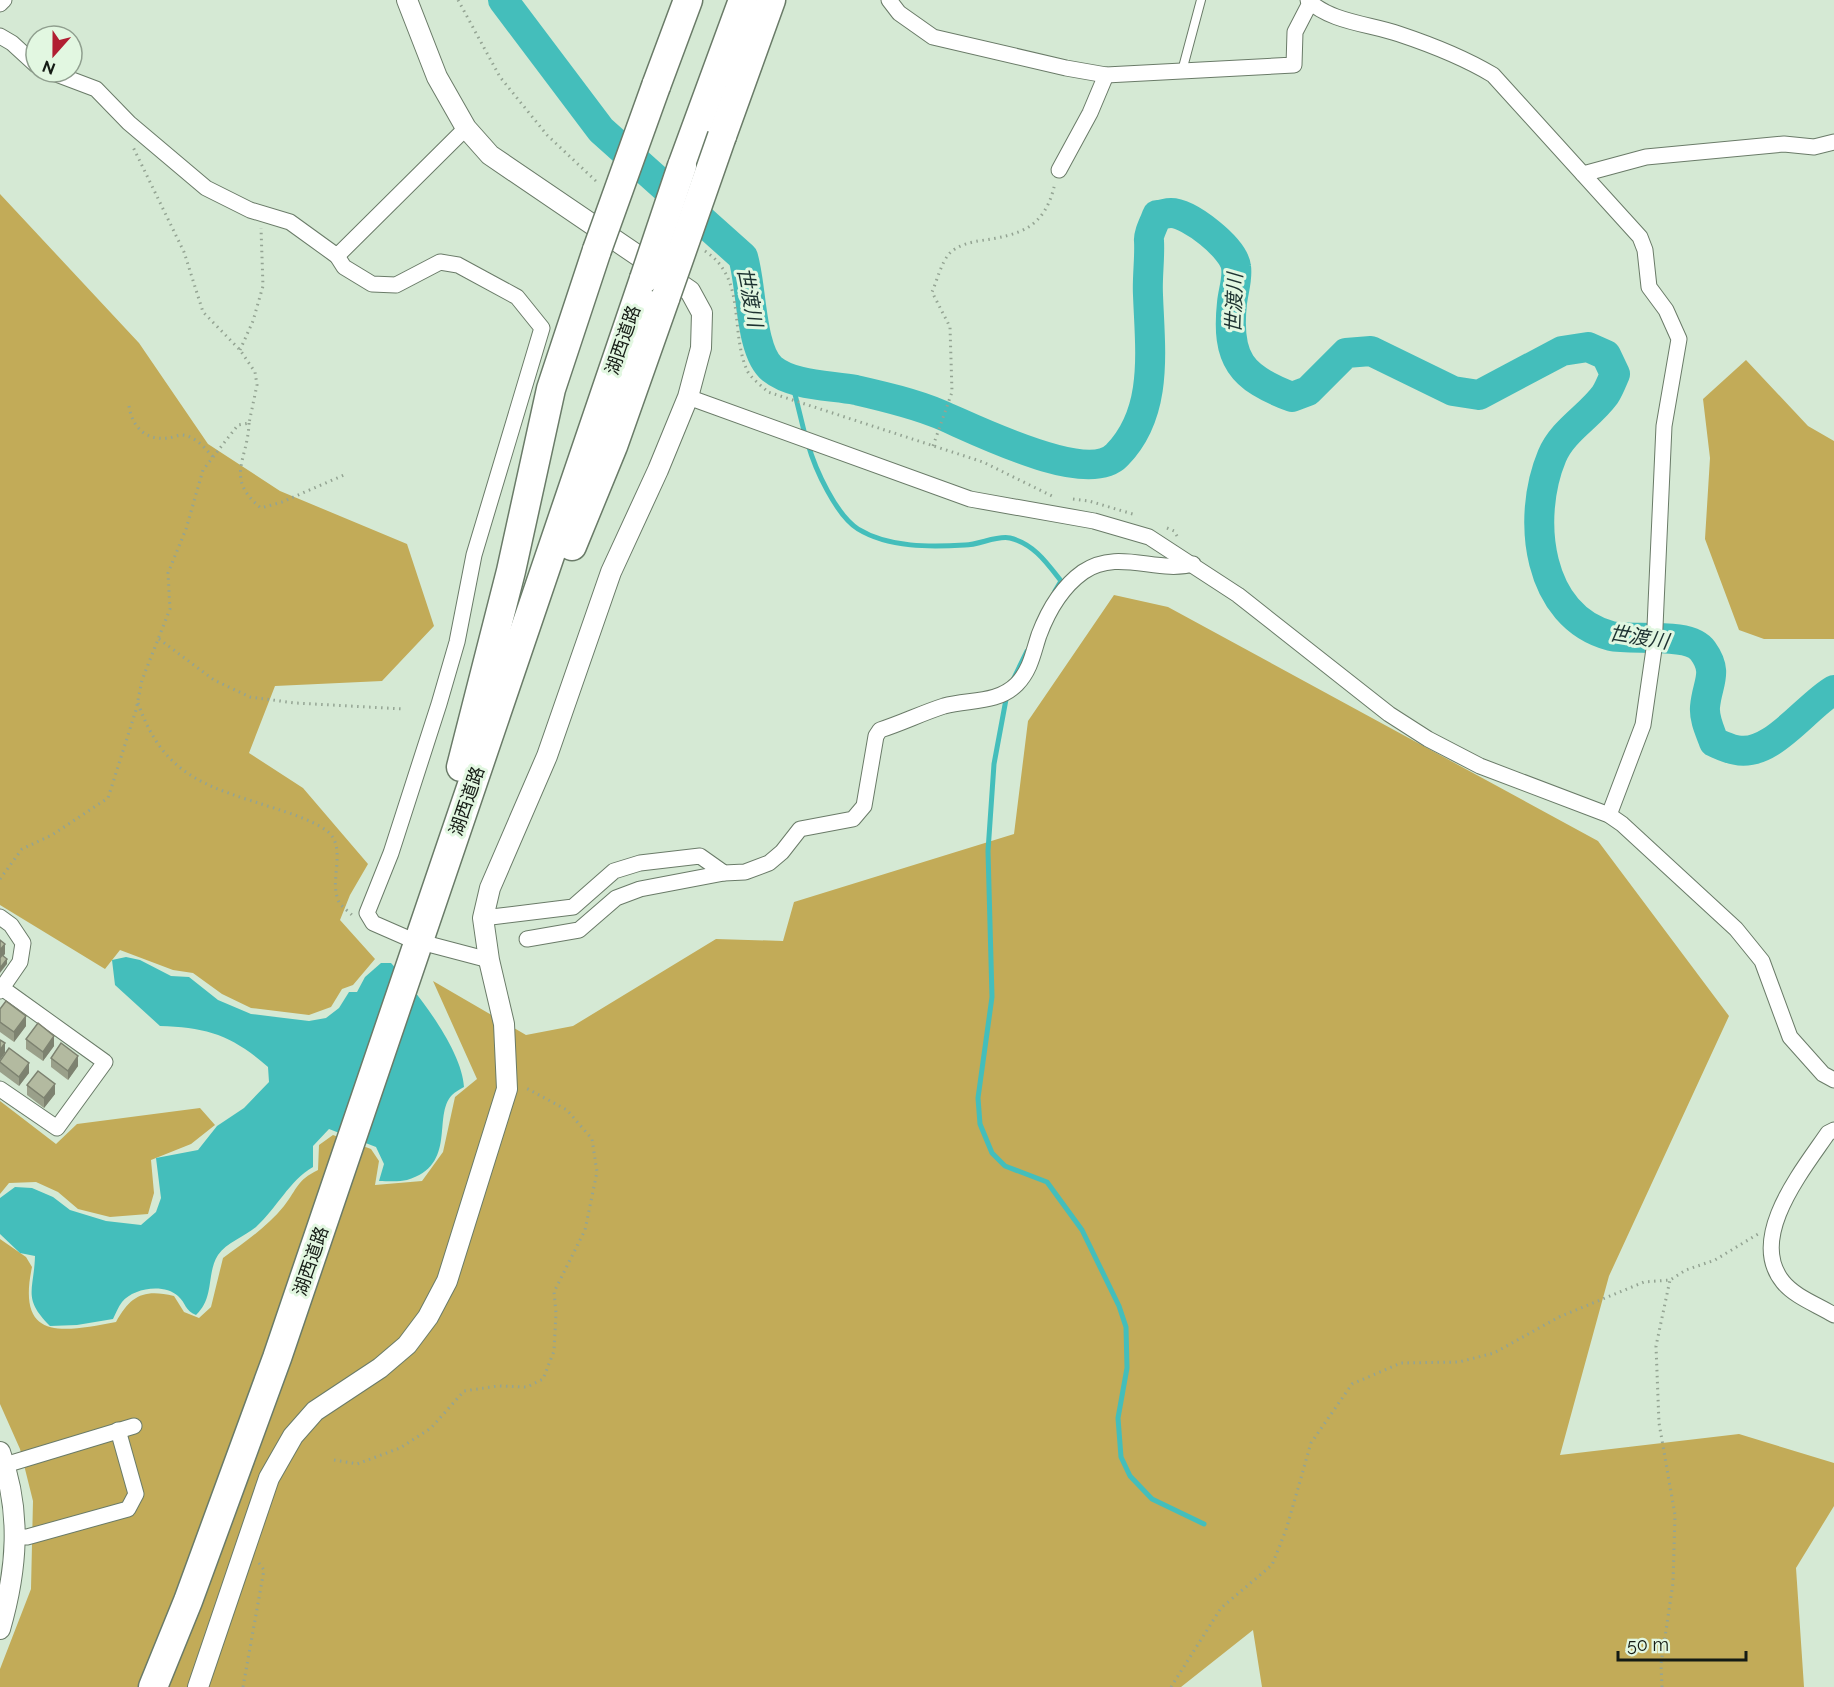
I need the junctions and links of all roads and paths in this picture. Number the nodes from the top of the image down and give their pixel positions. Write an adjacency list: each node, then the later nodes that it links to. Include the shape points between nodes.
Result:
1 (4, 0): 10 (street)
2 (407, 0): 16 (street, via 438,77)
3 (459, 0): 21 (path, via 501,77 547,135)
4 (688, 0): 47 (highway, bridge, via 551,389 511,571)
5 (743, 0): 25 (highway, bridge, via 682,166)
6 (771, 0): 25 (highway, bridge, via 722,136)
7 (889, 0): 14 (street, via 899,13 933,37)
8 (1201, 0): 13 (lane)
9 (1309, 1): 13 (street, via 1295,32 1294,65); 20 (street, via 1322,11 1465,58 1493,75)
10 (0, 4)
11 (0, 36): 12 (street)
12 (24, 54)
13 (1182, 71): 14 (street)
14 (1106, 75): 19 (street)
15 (83, 84): 22 (street, via 96,89 129,123 206,188)
16 (466, 128): 24 (street); 27 (street, via 490,155 690,291 702,313 701,348)
17 (128, 137): 26 (path, via 184,252 203,312)
18 (1834, 142): 20 (street, via 1814,147 1784,144 1646,157)
19 (1059, 170): 30 (path, via 1051,203 1034,225 1008,237 965,243 949,254 932,292 950,327 952,392)
20 (1583, 174): 41 (street, via 1640,237 1649,287 1666,310 1679,339 1664,426 1654,649 1643,725)
21 (604, 188)
22 (263, 214): 24 (street, via 290,222); 26 (path, via 263,286)
23 (701, 249): 30 (path, via 711,255 732,282 739,345 747,370 768,392)
24 (336, 256): 46 (street, via 344,267 372,284 396,285 440,262 458,265 517,297 542,328 474,555 457,642 439,704 391,853 367,913)
25 (655, 288): 47 (highway, 湖西道路, via 613,446 573,545 543,577)
26 (240, 350): 29 (path, via 255,372 257,385)
27 (688, 397): 37 (street, via 970,499 1094,521 1149,537); 45 (street, via 611,572 547,756 490,888)
28 (129, 406): 31 (path, via 131,420 142,432 155,439 183,435 200,443)
29 (249, 423): 31 (path, via 238,425); 32 (path, via 240,476 246,496 261,508)
30 (933, 446): 33 (path, via 983,462)
31 (213, 456): 38 (path, via 203,470 168,573 170,609)
32 (344, 475)
33 (1057, 498)
34 (1068, 499): 35 (path, via 1089,501)
35 (1145, 519)
36 (1164, 527): 37 (path, via 1174,531)
37 (1193, 564): 41 (street, via 1389,714 1428,739 1480,766); 42 (street, via 1177,568 1114,561 1084,572 1060,593 1040,633 1029,668 1015,685 988,700 947,706 880,730 864,807 853,819 800,829 769,863 746,872)
38 (159, 639): 39 (path); 40 (path, via 214,680 250,697)
39 (137, 702): 43 (path, via 108,798 52,835 22,849); 46 (path, via 146,727 180,770 209,788 290,813 328,832 335,843 334,882 339,902 357,920)
40 (403, 709)
41 (1609, 815): 52 (street, via 1736,929 1762,961 1790,1037 1823,1074)
42 (724, 873): 45 (street, via 700,856 640,863 614,871 573,907); 48 (street, via 639,889 616,898 579,930)
43 (0, 879)
44 (0, 917): 50 (street, via 23,943 20,962)
45 (483, 918): 49 (street)
46 (373, 923): 47 (street)
47 (420, 937): 49 (street); 64 (highway, 湖西道路, via 277,1358)
48 (527, 939)
49 (489, 960): 51 (street, via 504,1024)
50 (1, 990): 53 (street, via 105,1062 57,1128)
51 (507, 1080): 61 (path, via 538,1092 567,1110 592,1139 597,1172 585,1230 555,1292 554,1351 543,1379 527,1387 464,1391 431,1428 400,1448 357,1464); 63 (street, via 496,1128 447,1281 428,1317 407,1345 315,1411 293,1436 269,1478)
52 (1834, 1080)
53 (0, 1089)
54 (1834, 1130): 55 (street, via 1801,1173)
55 (1776, 1219): 56 (path, via 1745,1244); 57 (street, via 1770,1240 1771,1264 1792,1290)
56 (1670, 1280): 70 (path, via 1644,1282 1559,1317 1494,1353 1459,1362 1401,1363 1352,1384 1311,1443 1272,1565 1221,1608); 71 (path, via 1656,1346 1659,1423 1676,1515 1673,1583 1660,1664)
57 (1834, 1315)
58 (134, 1425): 59 (street)
59 (118, 1430): 60 (street); 62 (street, via 136,1494 128,1509)
60 (2, 1459): 62 (street)
61 (334, 1460)
62 (17, 1537): 65 (street, via 10,1593)
63 (245, 1545): 68 (street); 69 (path, via 264,1570)
64 (188, 1601): 66 (highway, 湖西道路); 67 (highway, 湖西道路)
65 (0, 1629)
66 (153, 1687)
67 (161, 1687)
68 (198, 1687)
69 (243, 1687)
70 (1172, 1687)
71 (1662, 1687)

